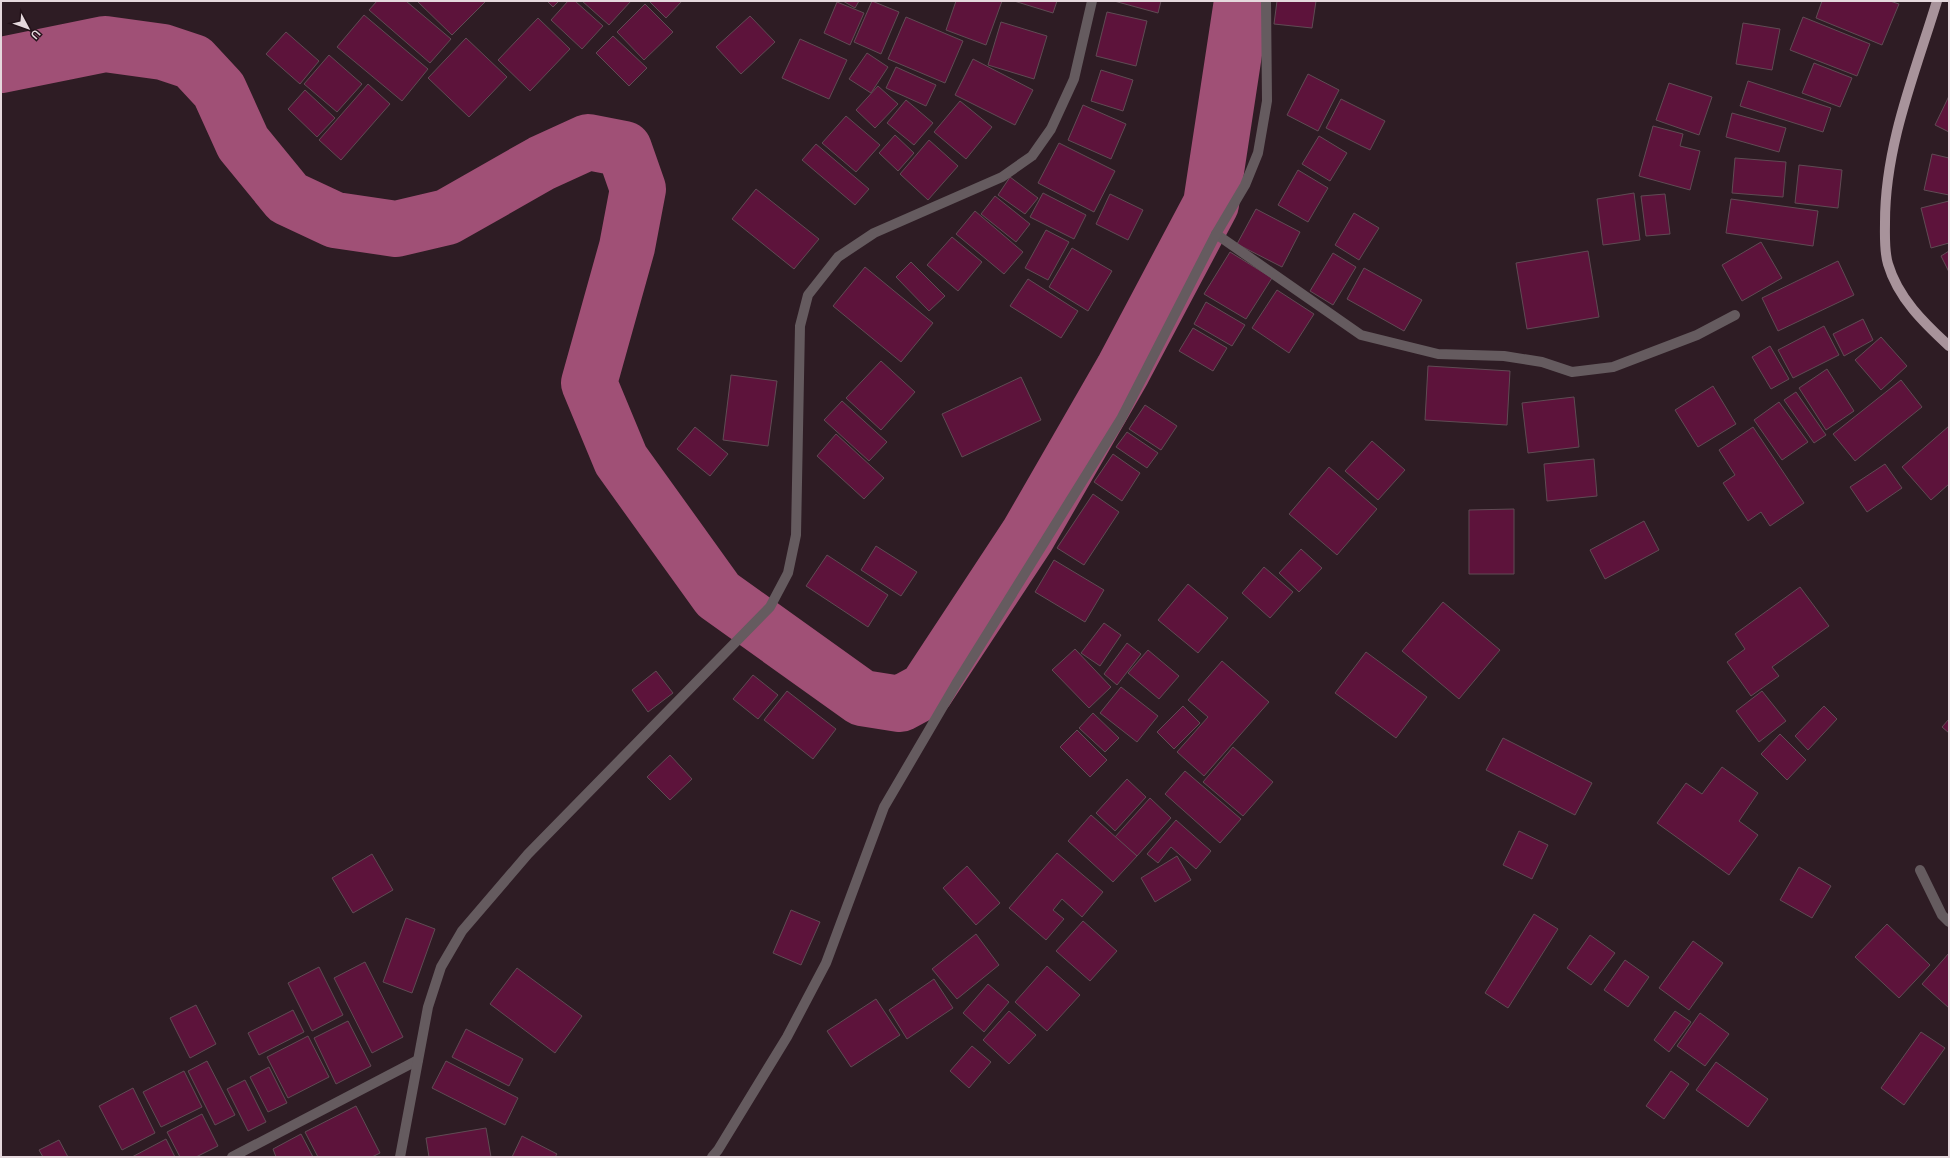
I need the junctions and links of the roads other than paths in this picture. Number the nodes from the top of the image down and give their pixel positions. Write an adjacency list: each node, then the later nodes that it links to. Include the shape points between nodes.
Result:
1 (1092, 1): 9 (street, via 1074,79 1051,129 1032,156 1002,176 874,233 838,257 808,295 800,326 796,535 788,573 770,606 528,854 462,931 441,967 428,1007)
2 (1266, 1): 4 (street, via 1267,100 1258,153 1245,186)
3 (1937, 1): 6 (main road, via 1896,134 1885,200 1885,242 1887,263 1906,301)
4 (1216, 234): 5 (street, via 1361,335 1438,354 1504,356 1542,362 1572,372 1613,367 1697,335); 12 (street, via 1121,419 956,684 884,807 826,963 787,1037)
5 (1735, 315)
6 (1949, 346)
7 (1920, 870): 8 (street, via 1942,914)
8 (1949, 922)
9 (418, 1060): 10 (street); 11 (street)
10 (232, 1157)
11 (400, 1157)
12 (712, 1157)

